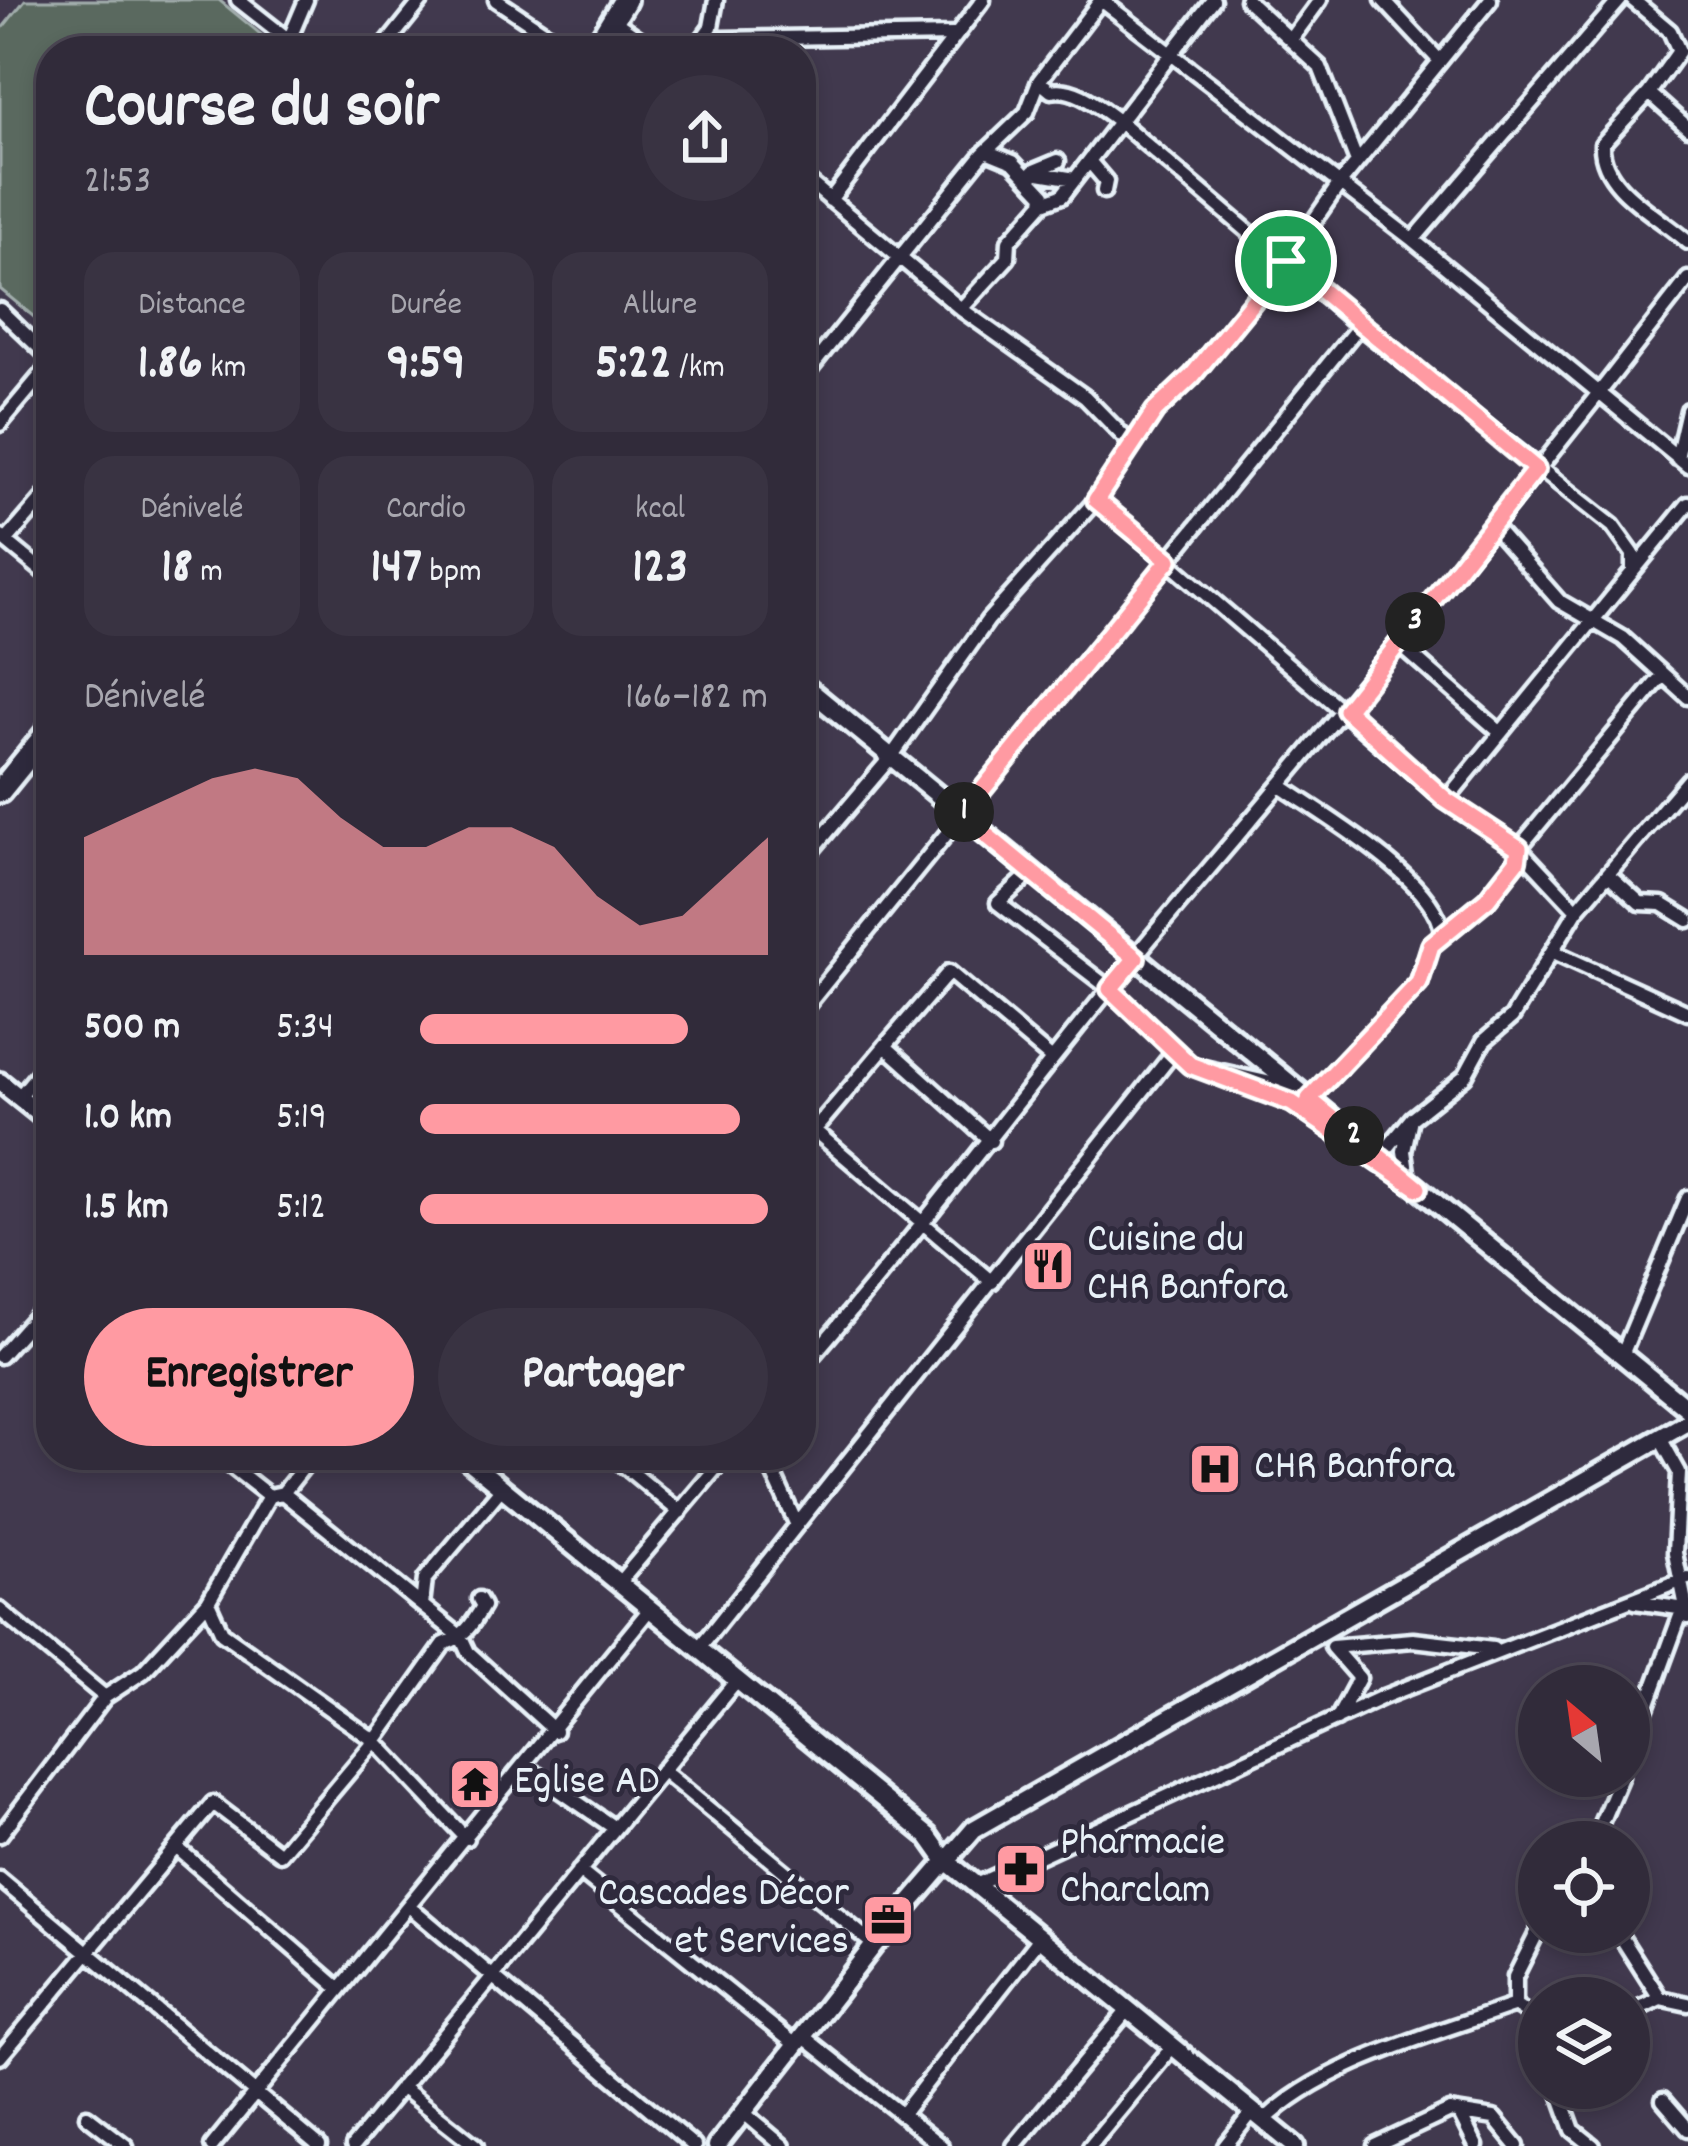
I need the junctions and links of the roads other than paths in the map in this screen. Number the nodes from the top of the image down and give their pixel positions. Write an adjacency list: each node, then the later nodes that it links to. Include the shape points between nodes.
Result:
1 (238, 0): 18 (street)
2 (306, 0): 19 (street)
3 (422, 0): 20 (street)
4 (496, 0): 21 (street)
5 (626, 0): 16 (highway)
6 (716, 0): 24 (street)
7 (983, 0): 17 (street)
8 (1101, 0): 27 (street); 29 (street)
9 (1213, 0): 27 (street)
10 (1247, 0): 26 (street)
11 (1320, 0): 26 (street)
12 (1383, 0): 28 (street)
13 (1490, 0): 28 (street)
14 (1620, 0): 44 (street)
15 (1633, 0): 30 (street, via 1670,31 1679,51)
16 (614, 21): 22 (highway); 23 (street)
17 (953, 35): 25 (street); 42 (street)
18 (284, 36)
19 (291, 36)
20 (393, 36)
21 (550, 36)
22 (604, 36)
23 (636, 36)
24 (703, 36)
25 (800, 36)
26 (1292, 38): 36 (street, via 1320,67)
27 (1170, 54): 31 (street); 39 (street)
28 (1439, 60): 36 (street)
29 (1040, 81): 31 (street); 33 (street, via 1027,112)
30 (1649, 93): 32 (street); 45 (street, via 1602,145 1601,163)
31 (1120, 122): 35 (street); 47 (street)
32 (1688, 128)
33 (986, 151): 37 (street); 46 (street)
34 (1058, 161): 37 (street)
35 (1090, 161): 38 (street); 41 (street, via 1106,181)
36 (1357, 162): 39 (street)
37 (1028, 174): 38 (street); 43 (street)
38 (1075, 179): 43 (street, via 1062,196)
39 (1338, 186): 44 (street); 47 (street)
40 (816, 188): 42 (street)
41 (1104, 191)
42 (830, 200): 46 (street)
43 (1043, 202): 49 (street, via 1010,241 1008,258)
44 (1412, 240): 55 (street)
45 (1688, 242)
46 (897, 256): 49 (street); 53 (street)
47 (1286, 261): 51 (street); 58 (street)
48 (1688, 279): 55 (street)
49 (961, 309): 58 (street, via 1051,370)
50 (0, 310): 52 (street)
51 (1359, 326): 60 (street); 68 (street)
52 (36, 346)
53 (816, 361)
54 (36, 380): 57 (street)
55 (1597, 393): 59 (street); 60 (street)
56 (1688, 410): 59 (street)
57 (0, 424)
58 (1132, 445): 61 (street)
59 (1683, 462)
60 (1536, 469): 64 (street); 66 (street)
61 (1096, 500): 68 (street); 79 (street, via 988,620)
62 (36, 504): 65 (street)
63 (1688, 504): 67 (street)
64 (1492, 525): 71 (street, via 1548,590); 72 (street)
65 (3, 538): 69 (street)
66 (1624, 539): 67 (street); 70 (street)
67 (1654, 546): 70 (street)
68 (1169, 560): 76 (street); 84 (street)
69 (36, 566)
70 (1633, 571): 71 (street)
71 (1590, 623): 73 (street, via 1623,638); 77 (street)
72 (1398, 643): 76 (street); 77 (street)
73 (1661, 676): 75 (street); 86 (street)
74 (816, 695): 79 (street)
75 (1688, 697)
76 (1346, 710): 81 (street); 83 (street)
77 (1501, 733): 83 (street)
78 (36, 747): 82 (highway)
79 (891, 757): 84 (street); 85 (street)
80 (1688, 780): 88 (street)
81 (1281, 786): 91 (street, via 1398,869 1439,916); 93 (street)
82 (0, 791)
83 (1446, 800): 86 (street)
84 (962, 815): 87 (street); 95 (street)
85 (816, 844)
86 (1519, 848): 89 (street); 91 (street, via 1487,899)
87 (1031, 872): 93 (street); 94 (street, via 998,903)
88 (1608, 874): 89 (street); 90 (street, via 1640,903 1662,904)
89 (1577, 910): 92 (street)
90 (1688, 920)
91 (1442, 933): 103 (street, via 1419,983)
92 (1556, 953): 96 (street); 105 (street, via 1512,1017 1477,1049 1465,1076)
93 (1136, 958): 94 (street); 103 (street)
94 (1110, 989): 98 (street); 99 (street)
95 (816, 994)
96 (1688, 1013)
97 (886, 1046): 99 (street, via 949,972); 106 (street); 108 (street)
98 (1173, 1053): 101 (street); 113 (street)
99 (1052, 1059): 108 (street)
100 (36, 1068): 102 (street)
101 (1239, 1080): 103 (street, via 1289,1087); 110 (street, via 1292,1103)
102 (6, 1089): 104 (street)
103 (1309, 1099): 109 (street)
104 (36, 1112)
105 (1412, 1118): 109 (street); 110 (street, via 1404,1151)
106 (816, 1128)
107 (816, 1132): 112 (street)
108 (991, 1141): 112 (street)
109 (1380, 1157): 110 (street)
110 (1413, 1184): 116 (street)
111 (1688, 1198): 116 (street)
112 (925, 1227): 113 (street); 115 (street)
113 (992, 1282): 130 (street)
114 (36, 1317): 117 (street)
115 (816, 1352)
116 (1622, 1355): 118 (street)
117 (0, 1356)
118 (1688, 1409)
119 (1688, 1423): 120 (street)
120 (1660, 1438): 131 (street, via 1679,1472 1675,1553); 144 (street)
121 (239, 1470): 128 (street)
122 (299, 1470): 128 (street)
123 (479, 1470): 127 (street)
124 (629, 1470): 129 (street)
125 (715, 1470): 129 (street)
126 (772, 1470): 130 (street)
127 (501, 1489): 132 (street); 133 (street)
128 (276, 1495): 134 (street); 136 (street)
129 (680, 1512): 133 (street)
130 (796, 1522): 148 (street)
131 (1685, 1578): 137 (street); 141 (street)
132 (425, 1579): 134 (street); 138 (street)
133 (618, 1584): 139 (street)
134 (404, 1592): 138 (street)
135 (479, 1599): 145 (street, via 483,1606)
136 (208, 1602): 142 (street); 143 (street)
137 (1634, 1602): 141 (street); 149 (street)
138 (427, 1609): 145 (street); 146 (street)
139 (650, 1609): 148 (street); 157 (street)
140 (0, 1610): 153 (street)
141 (1686, 1611): 155 (street)
142 (187, 1624): 143 (street); 153 (street, via 143,1672)
143 (218, 1625): 158 (street)
144 (1315, 1636): 147 (street); 165 (street, via 1010,1805)
145 (461, 1637): 146 (street); 150 (street)
146 (442, 1647): 150 (street); 158 (street)
147 (1332, 1647): 149 (street, via 1413,1640); 151 (street)
148 (698, 1649): 152 (street)
149 (1500, 1650): 154 (street)
150 (468, 1652): 157 (street)
151 (1359, 1678): 154 (street); 156 (street)
152 (737, 1680): 160 (street); 165 (street, via 928,1836)
153 (105, 1696): 162 (street)
154 (1383, 1697): 156 (street)
155 (1650, 1702)
156 (1337, 1720): 168 (street)
157 (556, 1731): 159 (street)
158 (375, 1741): 163 (street); 164 (street, via 280,1854 213,1803)
159 (526, 1767): 161 (street); 163 (street)
160 (662, 1770): 161 (street); 171 (street)
161 (613, 1827): 166 (street)
162 (0, 1835)
163 (466, 1838): 169 (street)
164 (176, 1846): 174 (street); 176 (street)
165 (945, 1860): 168 (street); 171 (street)
166 (579, 1871): 175 (street); 183 (street)
167 (0, 1879): 174 (street)
168 (976, 1885): 170 (street)
169 (410, 1906): 175 (street); 176 (street)
170 (1040, 1938): 182 (street); 191 (street)
171 (874, 1945): 183 (street)
172 (1528, 1953): 179 (street)
173 (1631, 1953): 177 (street)
174 (87, 1958): 185 (street); 187 (street)
175 (489, 1979): 186 (street); 201 (street)
176 (340, 1989): 187 (street)
177 (1660, 1998): 178 (street); 180 (street)
178 (1650, 2003)
179 (1514, 2005): 181 (street); 194 (street, via 1404,2045)
180 (1688, 2005)
181 (1518, 2008)
182 (1128, 2010): 184 (street); 205 (street)
183 (800, 2041): 190 (street); 191 (street)
184 (1173, 2046): 194 (street); 206 (street)
185 (0, 2057)
186 (401, 2087): 199 (street); 200 (street)
187 (252, 2092): 197 (street); 198 (street)
188 (1663, 2100): 195 (street)
189 (1566, 2109): 212 (street, via 1574,2131)
190 (744, 2114): 202 (street); 203 (street)
191 (902, 2114): 204 (street)
192 (1460, 2114): 209 (street, via 1430,2116); 210 (street); 211 (street, via 1503,2123)
193 (87, 2116): 196 (street)
194 (1258, 2116): 207 (street); 208 (street)
195 (1688, 2129)
196 (126, 2146)
197 (212, 2146)
198 (319, 2146)
199 (353, 2146)
200 (476, 2146)
201 (694, 2146)
202 (717, 2146)
203 (783, 2146)
204 (941, 2146)
205 (1014, 2146)
206 (1090, 2146)
207 (1225, 2146)
208 (1295, 2146)
209 (1375, 2146)
210 (1476, 2146)
211 (1517, 2146)
212 (1593, 2146)

